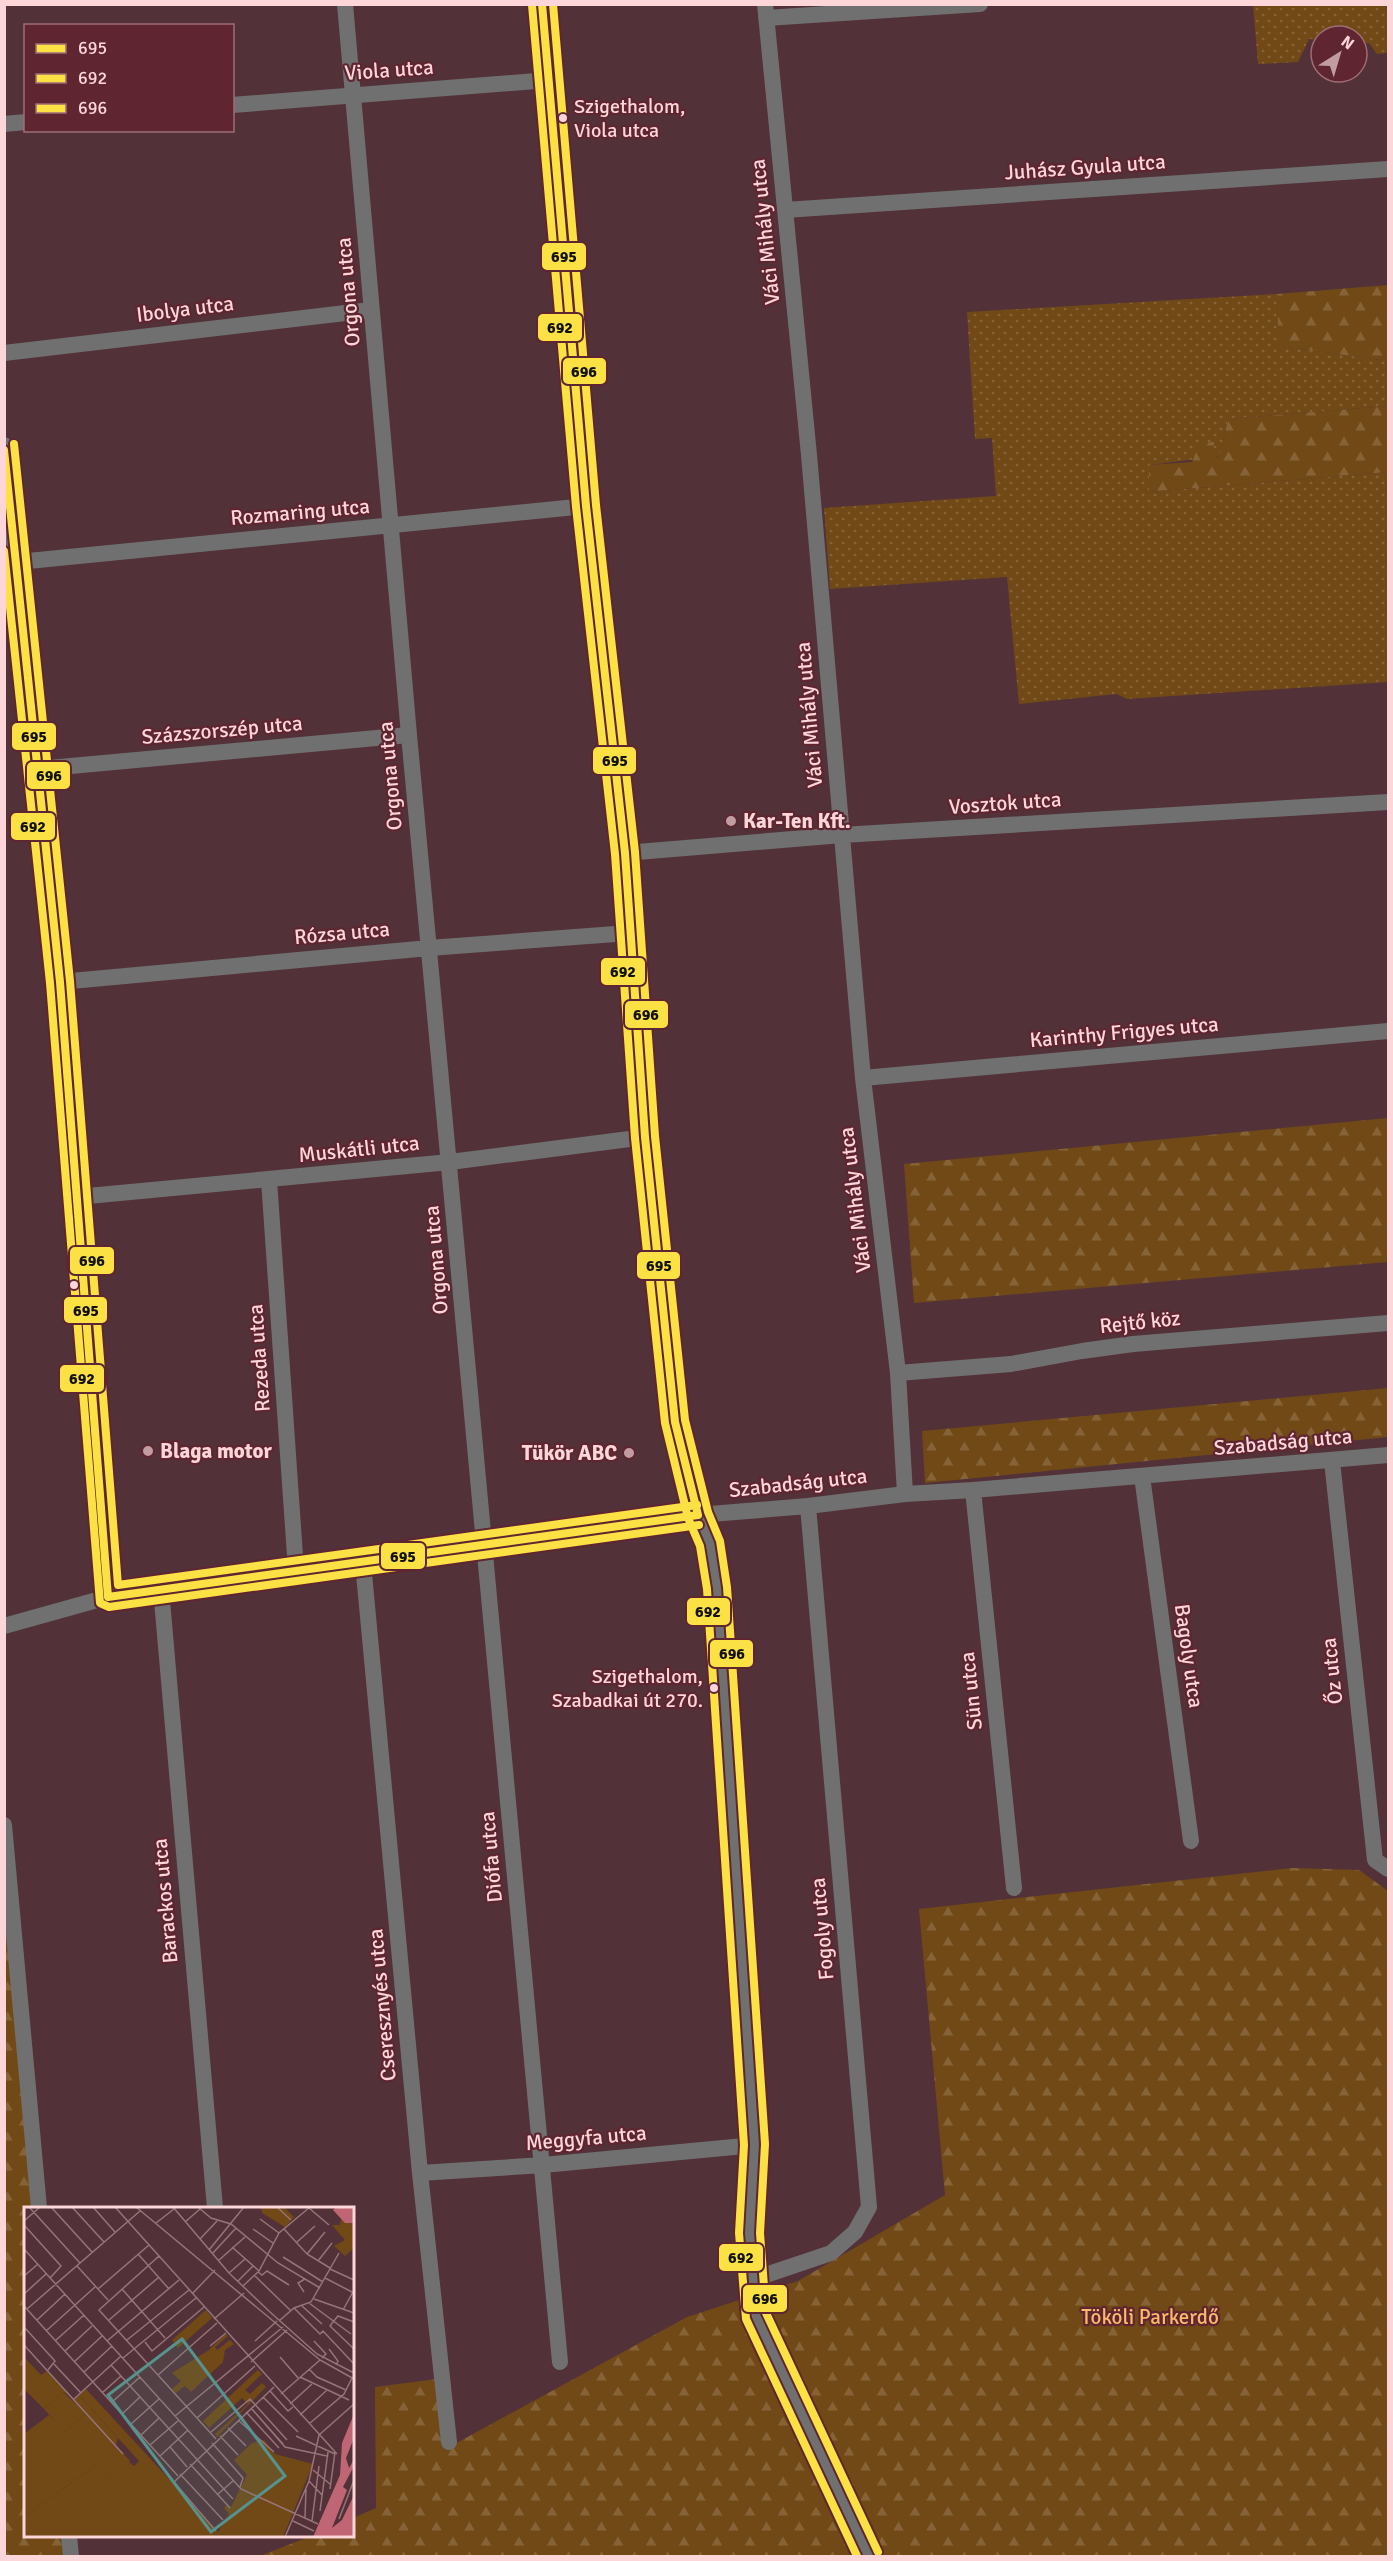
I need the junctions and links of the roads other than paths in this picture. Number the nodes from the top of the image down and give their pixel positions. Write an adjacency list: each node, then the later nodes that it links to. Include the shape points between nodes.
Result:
1 (345, 4): 6 (street, Orgona utca)
2 (542, 4): 5 (street)
3 (980, 4): 4 (street)
4 (766, 11): 11 (street, Váci Mihály utca)
5 (549, 80): 6 (street, Viola utca); 15 (street)
6 (354, 95): 7 (street, Viola utca); 12 (street, Orgona utca)
7 (234, 105)
8 (24, 122): 9 (street)
9 (4, 124)
10 (1389, 169): 11 (street, Juhász Gyula utca)
11 (785, 210): 21 (street, Váci Mihály utca)
12 (371, 310): 13 (street, Ibolya utca); 16 (street, Orgona utca)
13 (4, 353)
14 (4, 445): 17 (street)
15 (586, 506): 16 (street, Rozmaring utca); 22 (street)
16 (392, 526): 17 (street, Rozmaring utca); 18 (street, Orgona utca)
17 (18, 562): 19 (street)
18 (409, 735): 19 (street, Százszorszép utca); 24 (street, Orgona utca)
19 (38, 769): 25 (street)
20 (1389, 802): 21 (street, Vosztok utca)
21 (842, 836): 22 (street, Vosztok utca); 27 (street, Váci Mihály utca)
22 (625, 853): 23 (street)
23 (629, 933): 24 (street, Rózsa utca); 28 (street)
24 (429, 948): 25 (street, Rózsa utca); 29 (street, Orgona utca)
25 (60, 982): 31 (street)
26 (1389, 1030): 27 (street, Karinthy Frigyes utca)
27 (863, 1078): 33 (street, Váci Mihály utca)
28 (645, 1137): 29 (street, Muskátli utca); 40 (street, via 675,1422)
29 (450, 1162): 30 (street, Muskátli utca); 41 (street, Orgona utca)
30 (269, 1180): 31 (street, Muskátli utca); 43 (street, Rezeda utca)
31 (77, 1197): 45 (street)
32 (1389, 1323): 33 (street, Rejtő köz, via 1133,1344 1011,1364)
33 (898, 1373): 38 (street, Váci Mihály utca)
34 (1389, 1455): 35 (street, Szabadság utca)
35 (1332, 1461): 36 (street, Szabadság utca); 49 (street, Őz utca, via 1375,1860)
36 (1142, 1476): 37 (street, Szabadság utca); 48 (street, Bagoly utca)
37 (973, 1490): 38 (street, Szabadság utca); 50 (street, Sün utca)
38 (905, 1494): 39 (street, Szabadság utca)
39 (808, 1506): 40 (street, Szabadság utca); 56 (street, Fogoly utca, via 869,2207 855,2232 831,2253)
40 (698, 1515): 41 (street, Szabadság utca); 51 (street, via 710,1543 717,1588)
41 (484, 1544): 42 (street, Szabadság utca); 52 (street, Diófa utca)
42 (363, 1563): 43 (street, Szabadság utca); 53 (street, Cseresznyés utca)
43 (296, 1570): 44 (street, Szabadság utca)
44 (160, 1589): 45 (street, Szabadság utca); 55 (street, Barackos utca)
45 (108, 1597): 46 (street, Szabadság utca)
46 (4, 1626)
47 (4, 1825): 54 (street)
48 (1191, 1841)
49 (1389, 1869)
50 (1014, 1888)
51 (755, 2145): 52 (street, Meggyfa utca); 56 (street, via 749,2233)
52 (543, 2165): 53 (street, Meggyfa utca); 57 (street, Diófa utca)
53 (420, 2174): 58 (street, Cseresznyés utca)
54 (39, 2207)
55 (215, 2207)
56 (754, 2279): 61 (street, via 756,2316)
57 (560, 2362)
58 (449, 2442)
59 (69, 2537): 60 (street)
60 (71, 2556)
61 (868, 2556)

